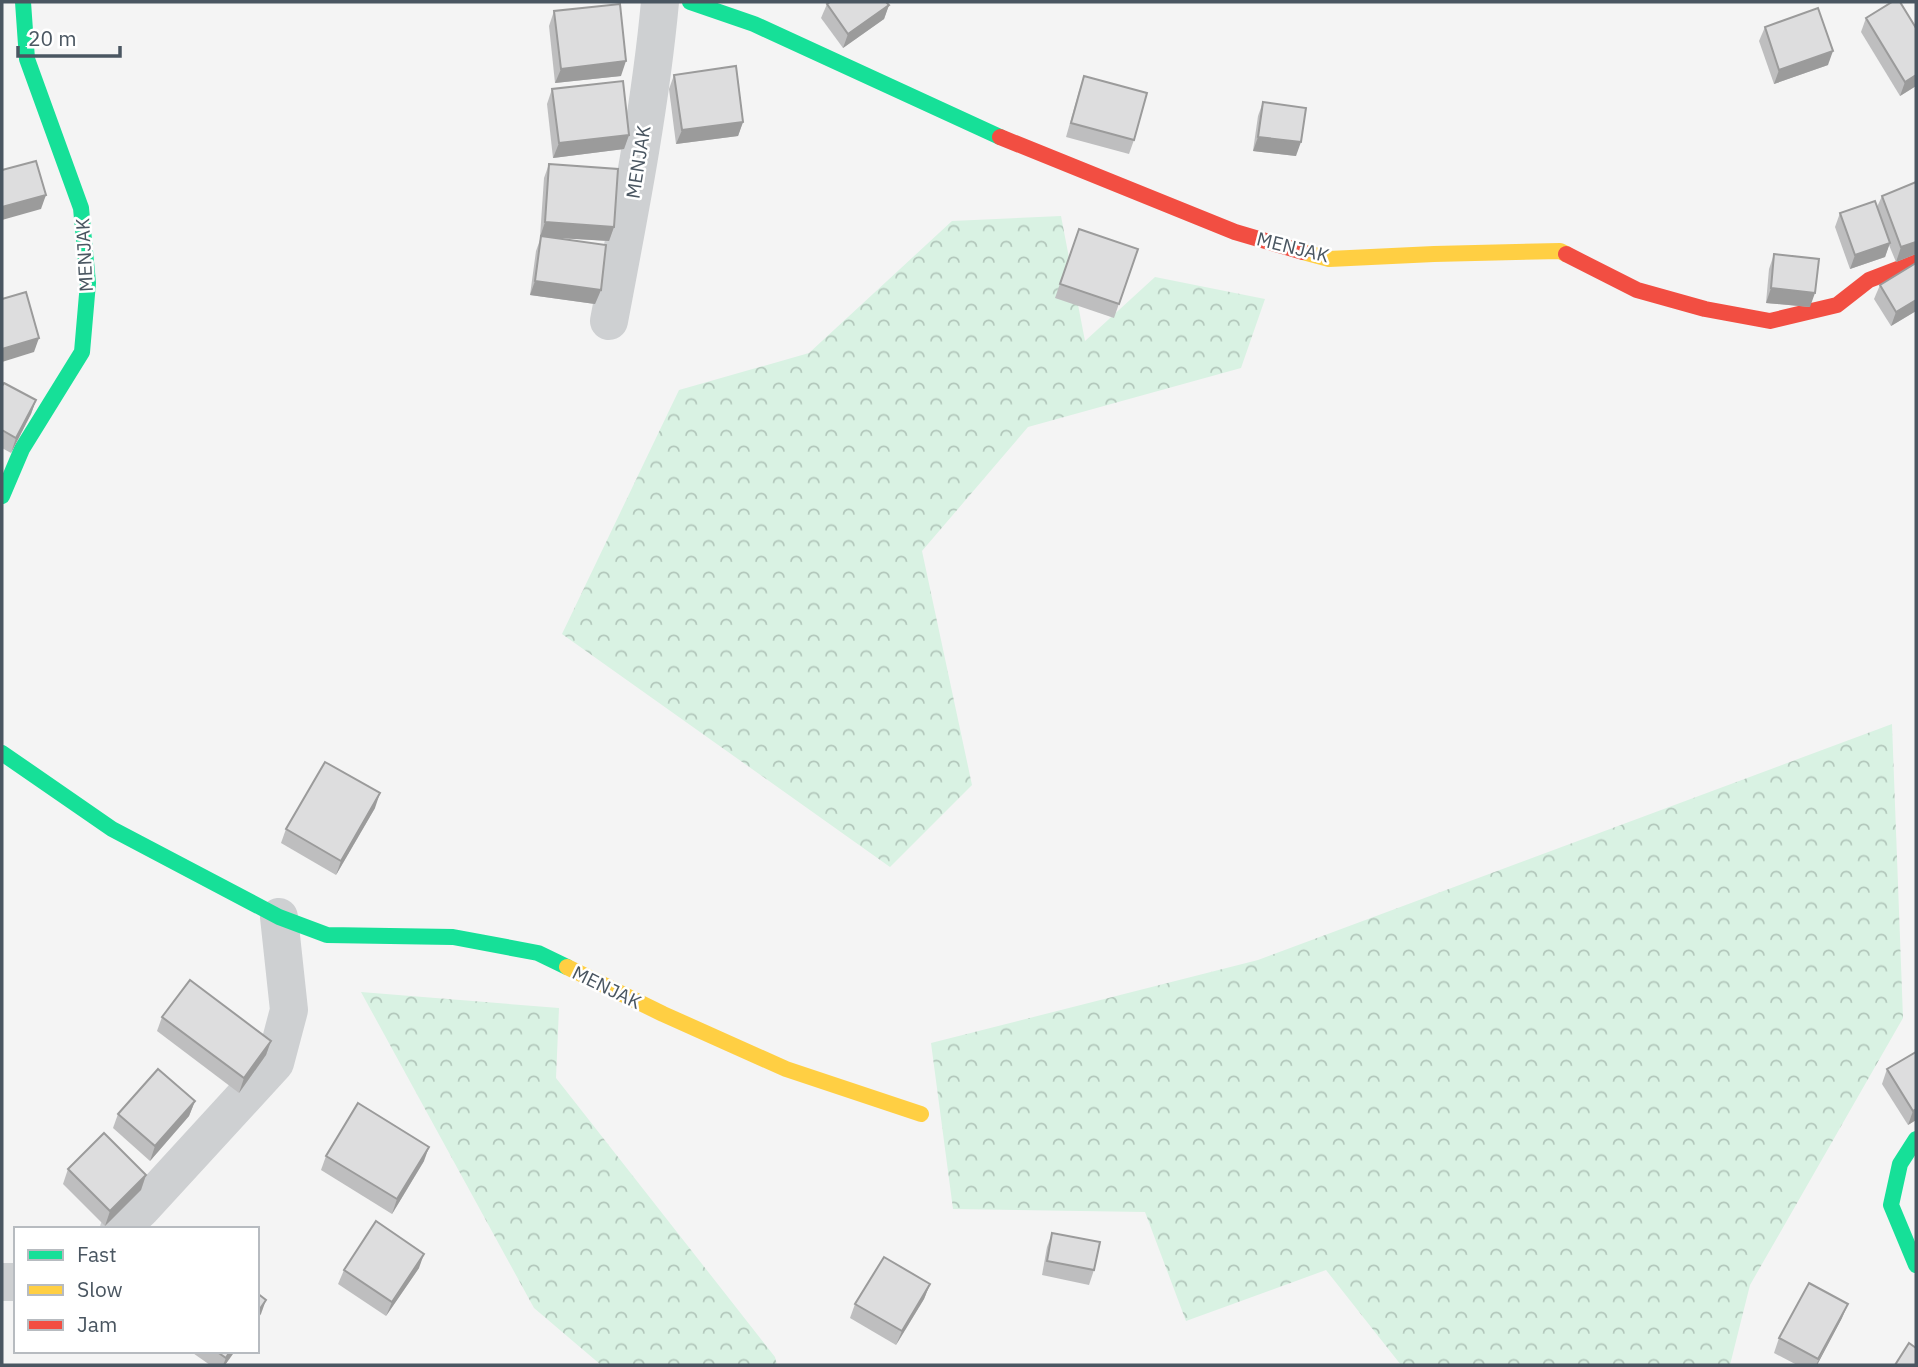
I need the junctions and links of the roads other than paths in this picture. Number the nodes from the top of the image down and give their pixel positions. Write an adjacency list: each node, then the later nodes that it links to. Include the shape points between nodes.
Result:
1 (23, 2): 6 (street, MENJAK, via 27,59 81,208 88,283 82,352 22,449)
2 (660, 2): 5 (street, MENJAK, via 635,184)
3 (690, 2): 4 (street, MENJAK, via 754,24 1003,139 1235,233 1329,259 1560,251 1637,290 1770,321 1837,305 1869,280)
4 (1916, 262)
5 (609, 321)
6 (2, 496)
7 (2, 753): 8 (street, MENJAK, via 111,829)
8 (279, 917): 9 (street, MENJAK, via 327,935 453,937 538,953 786,1069); 11 (street, via 289,1010 275,1063)
9 (921, 1114)
10 (1916, 1139): 12 (street, via 1900,1164 1891,1205)
11 (121, 1227)
12 (1916, 1265)

